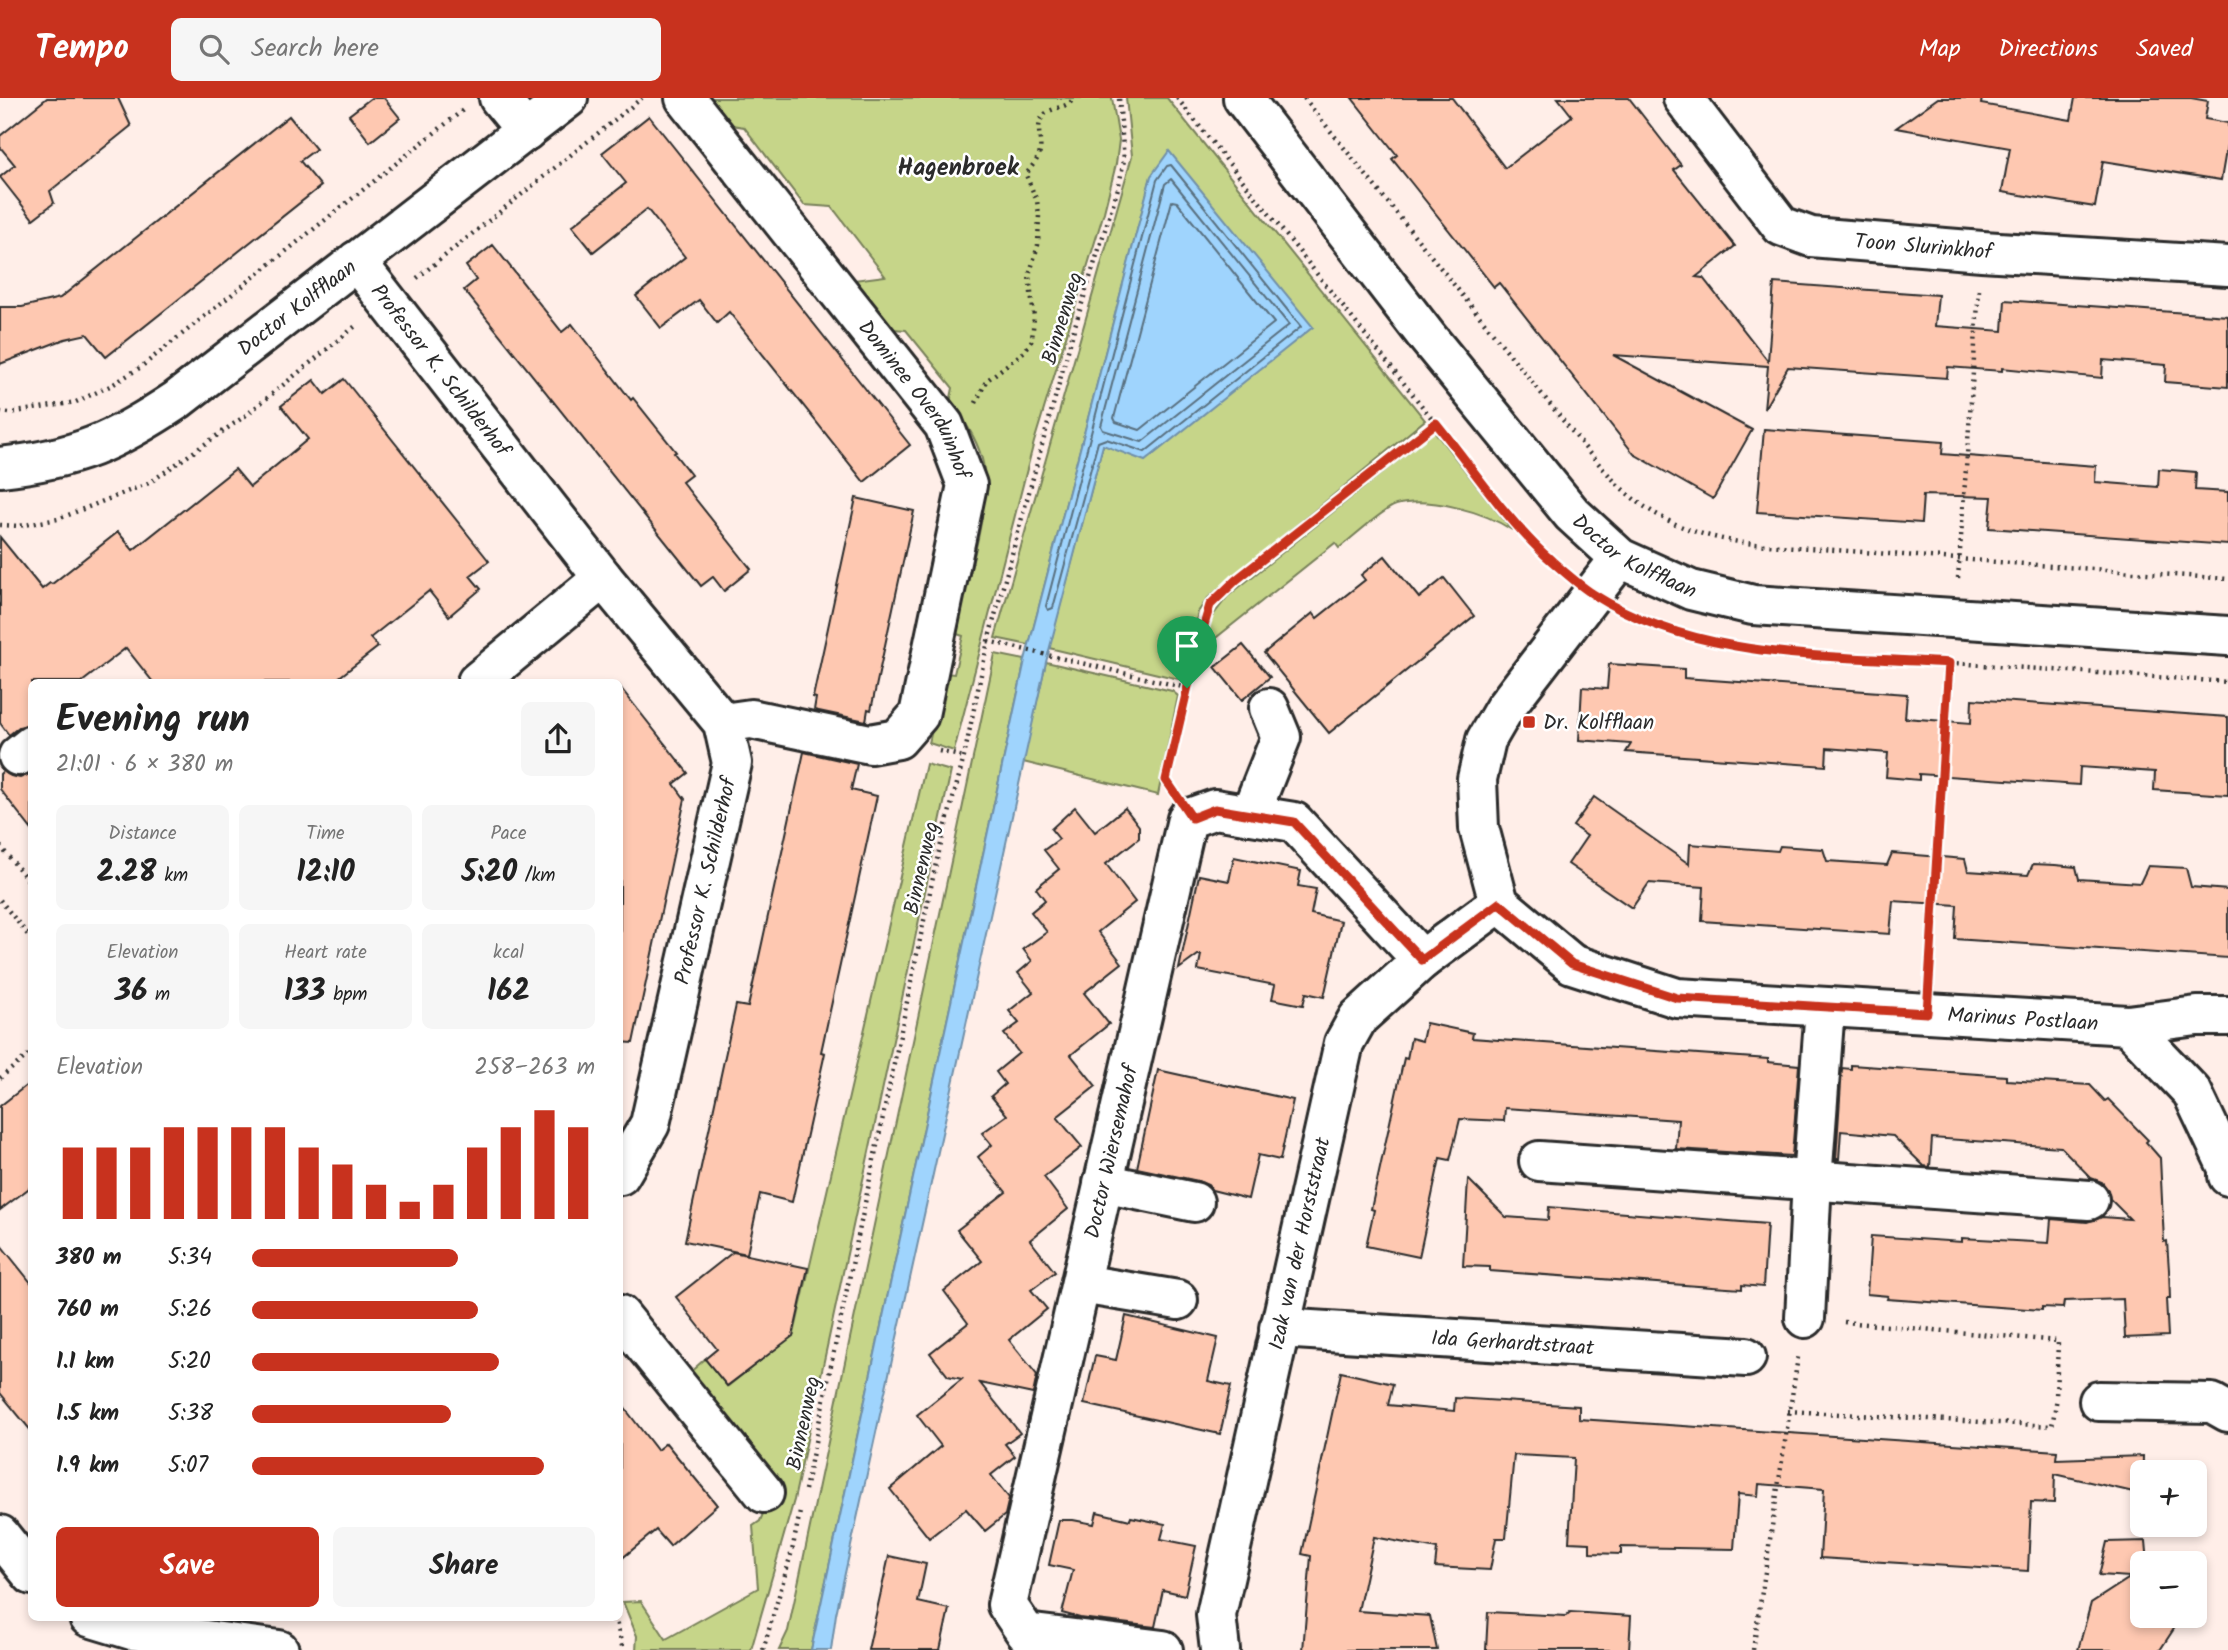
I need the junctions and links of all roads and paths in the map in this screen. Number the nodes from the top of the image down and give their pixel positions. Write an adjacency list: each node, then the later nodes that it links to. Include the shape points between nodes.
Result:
1 (568, 98): 11 (street, Doctor Kolfflaan)
2 (642, 98): 15 (path)
3 (685, 98): 18 (street, Dominee Overduinhof, via 944,425)
4 (1073, 98): 18 (path, via 1043,118 1040,154 1026,175 1039,214 1038,245 1029,276 1032,340 1025,351 986,381 966,422)
5 (1119, 98): 28 (path, Binnenweg, via 1124,160 1119,185)
6 (1177, 98): 17 (path)
7 (1243, 98): 21 (street, Doctor Kolfflaan, via 1428,338 1572,514)
8 (1304, 98): 22 (path, via 1590,454 1629,494 1664,518 1722,541)
9 (1683, 98): 12 (street, Toon Slurinkhof, via 1781,226 1811,237)
10 (483, 103): 11 (street); 16 (path, via 113,385 76,402)
11 (526, 131): 13 (street, Doctor Kolfflaan)
12 (1982, 251): 14 (street, Toon Slurinkhof); 22 (path)
13 (356, 261): 15 (street, Professor K. Schilderhof); 19 (street, Doctor Kolfflaan, via 177,400 123,434 68,456)
14 (2228, 267)
15 (388, 301): 20 (path, via 244,416 149,483 58,519); 23 (street, Professor K. Schilderhof)
16 (0, 412)
17 (1436, 423): 25 (path, via 1519,528); 32 (path, via 1210,605)
18 (948, 436): 34 (street, Dominee Overduinhof, via 967,485 919,715 898,739 870,744 751,719)
19 (0, 467)
20 (0, 525)
21 (1620, 558): 25 (street); 26 (street, Doctor Kolfflaan, via 1691,590 1753,606)
22 (1959, 559): 24 (path); 26 (path)
23 (603, 578): 30 (street); 34 (street, Professor K. Schilderhof)
24 (2228, 579)
25 (1593, 594): 29 (path, via 1665,628 1751,649); 40 (street, via 1504,709 1486,740 1477,779 1479,828)
26 (1955, 618): 27 (street, Doctor Kolfflaan)
27 (2228, 636)
28 (988, 641): 32 (path); 74 (path, Binnenweg, via 936,863 792,1551)
29 (1949, 663): 31 (path); 44 (path)
30 (481, 679)
31 (2228, 682)
32 (1187, 688): 36 (path, via 1166,780)
33 (1269, 708): 35 (street, via 1281,737)
34 (723, 723): 50 (street, Professor K. Schilderhof, via 732,763 650,1124)
35 (1250, 815): 36 (street, via 1215,809); 42 (street, via 1294,822)
36 (1192, 818): 53 (street, Doctor Wiersemahof, via 1187,820)
37 (0, 846): 38 (path)
38 (28, 880)
39 (0, 900): 41 (path)
40 (1499, 903): 42 (street, Izak van der Horststraat); 43 (street, Marinus Postlaan, via 1572,964 1677,998)
41 (28, 935)
42 (1422, 960): 60 (street, Izak van der Horststraat, via 1357,1018 1344,1043)
43 (1825, 1007): 44 (street, Marinus Postlaan); 52 (street)
44 (1927, 1013): 46 (street, Marinus Postlaan)
45 (2228, 1016): 46 (street, Marinus Postlaan)
46 (2129, 1026): 51 (street, Marinus Postlaan, via 2192,1092)
47 (28, 1055): 48 (path)
48 (0, 1078)
49 (1539, 1161): 52 (street)
50 (623, 1170)
51 (2228, 1176)
52 (1812, 1180): 54 (street); 58 (street)
53 (1103, 1184): 55 (street); 56 (street, Doctor Wiersemahof)
54 (2089, 1200)
55 (1194, 1202)
56 (1081, 1284): 57 (street); 75 (street, Doctor Wiersemahof, via 1007,1605 1026,1633)
57 (1178, 1300)
58 (1805, 1318): 62 (path, via 2058,1341); 64 (path)
59 (623, 1319): 66 (street)
60 (1279, 1328): 61 (street, Ida Gerhardtstraat); 76 (street, Izak van der Horststraat, via 1216,1615)
61 (1746, 1357)
62 (2056, 1398): 63 (path); 64 (path, via 2052,1426)
63 (2099, 1401): 65 (street, via 2213,1403)
64 (1788, 1411): 77 (path)
65 (2228, 1412)
66 (764, 1493)
67 (0, 1535): 68 (street)
68 (28, 1570)
69 (96, 1621): 71 (street)
70 (616, 1621): 73 (path)
71 (130, 1640): 72 (street)
72 (279, 1650)
73 (623, 1650)
74 (763, 1650)
75 (1163, 1650)
76 (1220, 1650)
77 (1753, 1650)

